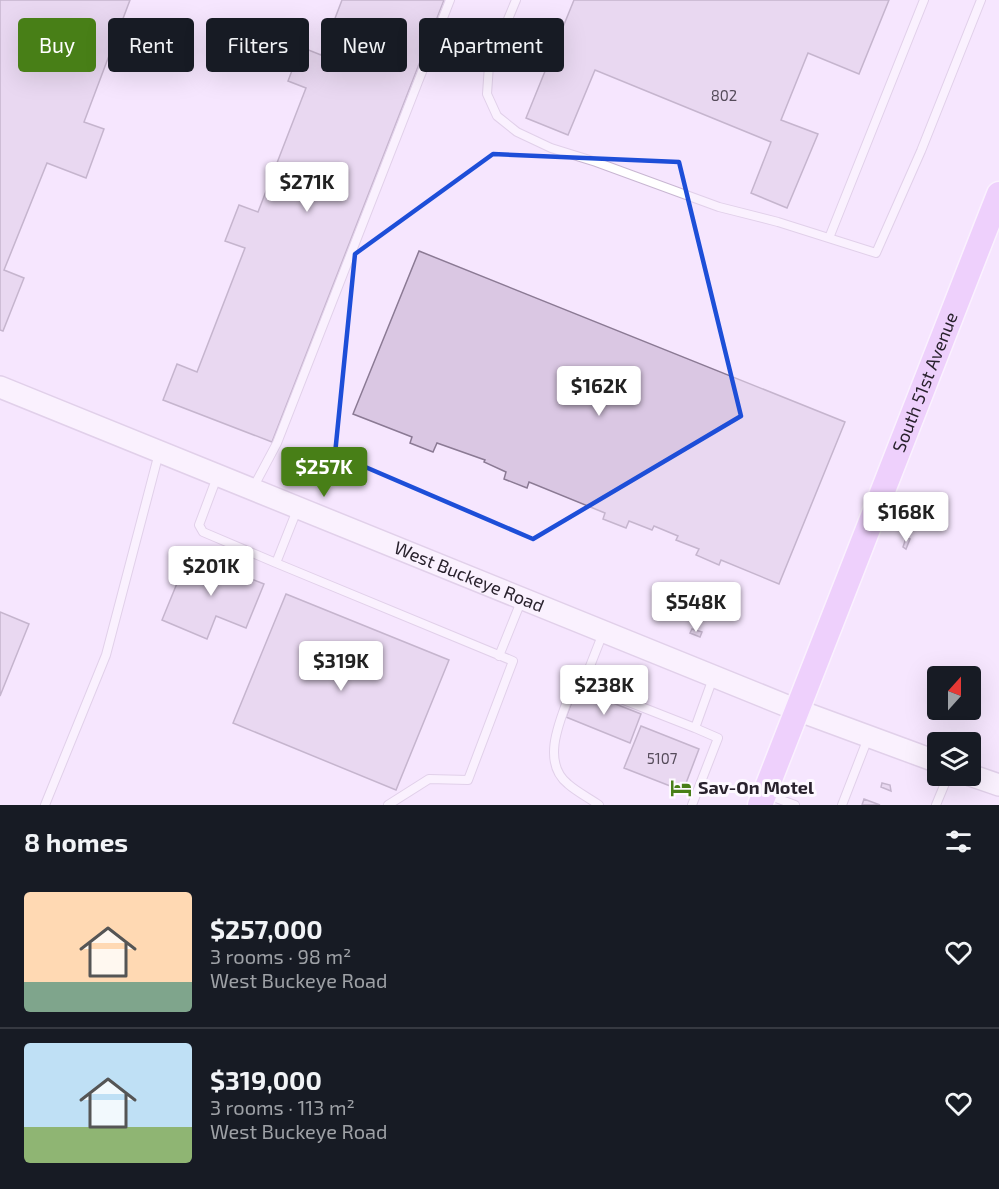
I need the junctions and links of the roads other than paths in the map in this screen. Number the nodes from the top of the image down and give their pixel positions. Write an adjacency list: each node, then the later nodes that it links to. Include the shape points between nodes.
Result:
1 (450, 0): 10 (lane, via 277,443)
2 (516, 0): 6 (lane, via 489,65 487,94 497,116 517,132 551,148 719,207)
3 (924, 0): 6 (lane)
4 (981, 0): 6 (lane, via 876,253)
5 (999, 194): 18 (main road, South 51st Avenue)
6 (829, 238)
7 (0, 387): 8 (main road, West Buckeye Road)
8 (159, 452): 9 (main road, West Buckeye Road); 26 (lane, via 106,655)
9 (218, 476): 10 (main road, West Buckeye Road); 12 (lane, via 200,525 203,532)
10 (253, 490): 11 (main road, West Buckeye Road)
11 (298, 508): 12 (lane); 13 (main road, West Buckeye Road)
12 (276, 563): 15 (lane)
13 (522, 599): 14 (main road, West Buckeye Road); 15 (lane)
14 (604, 632): 16 (main road, West Buckeye Road); 17 (lane)
15 (499, 656): 27 (lane, via 513,662 468,780 429,778)
16 (714, 676): 18 (main road, West Buckeye Road); 19 (lane)
17 (583, 684): 19 (lane); 28 (lane, via 574,683 553,749 557,771 566,783)
18 (797, 710): 20 (main road, West Buckeye Road); 25 (main road, South 51st Avenue)
19 (695, 728): 29 (lane, via 718,738)
20 (869, 737): 21 (main road, West Buckeye Road); 31 (lane)
21 (927, 758)
22 (981, 779): 23 (main road)
23 (999, 785)
24 (944, 786): 32 (lane)
25 (762, 799): 30 (lane)
26 (45, 805)
27 (388, 805)
28 (600, 805)
29 (692, 805)
30 (795, 805)
31 (842, 805)
32 (936, 805)

